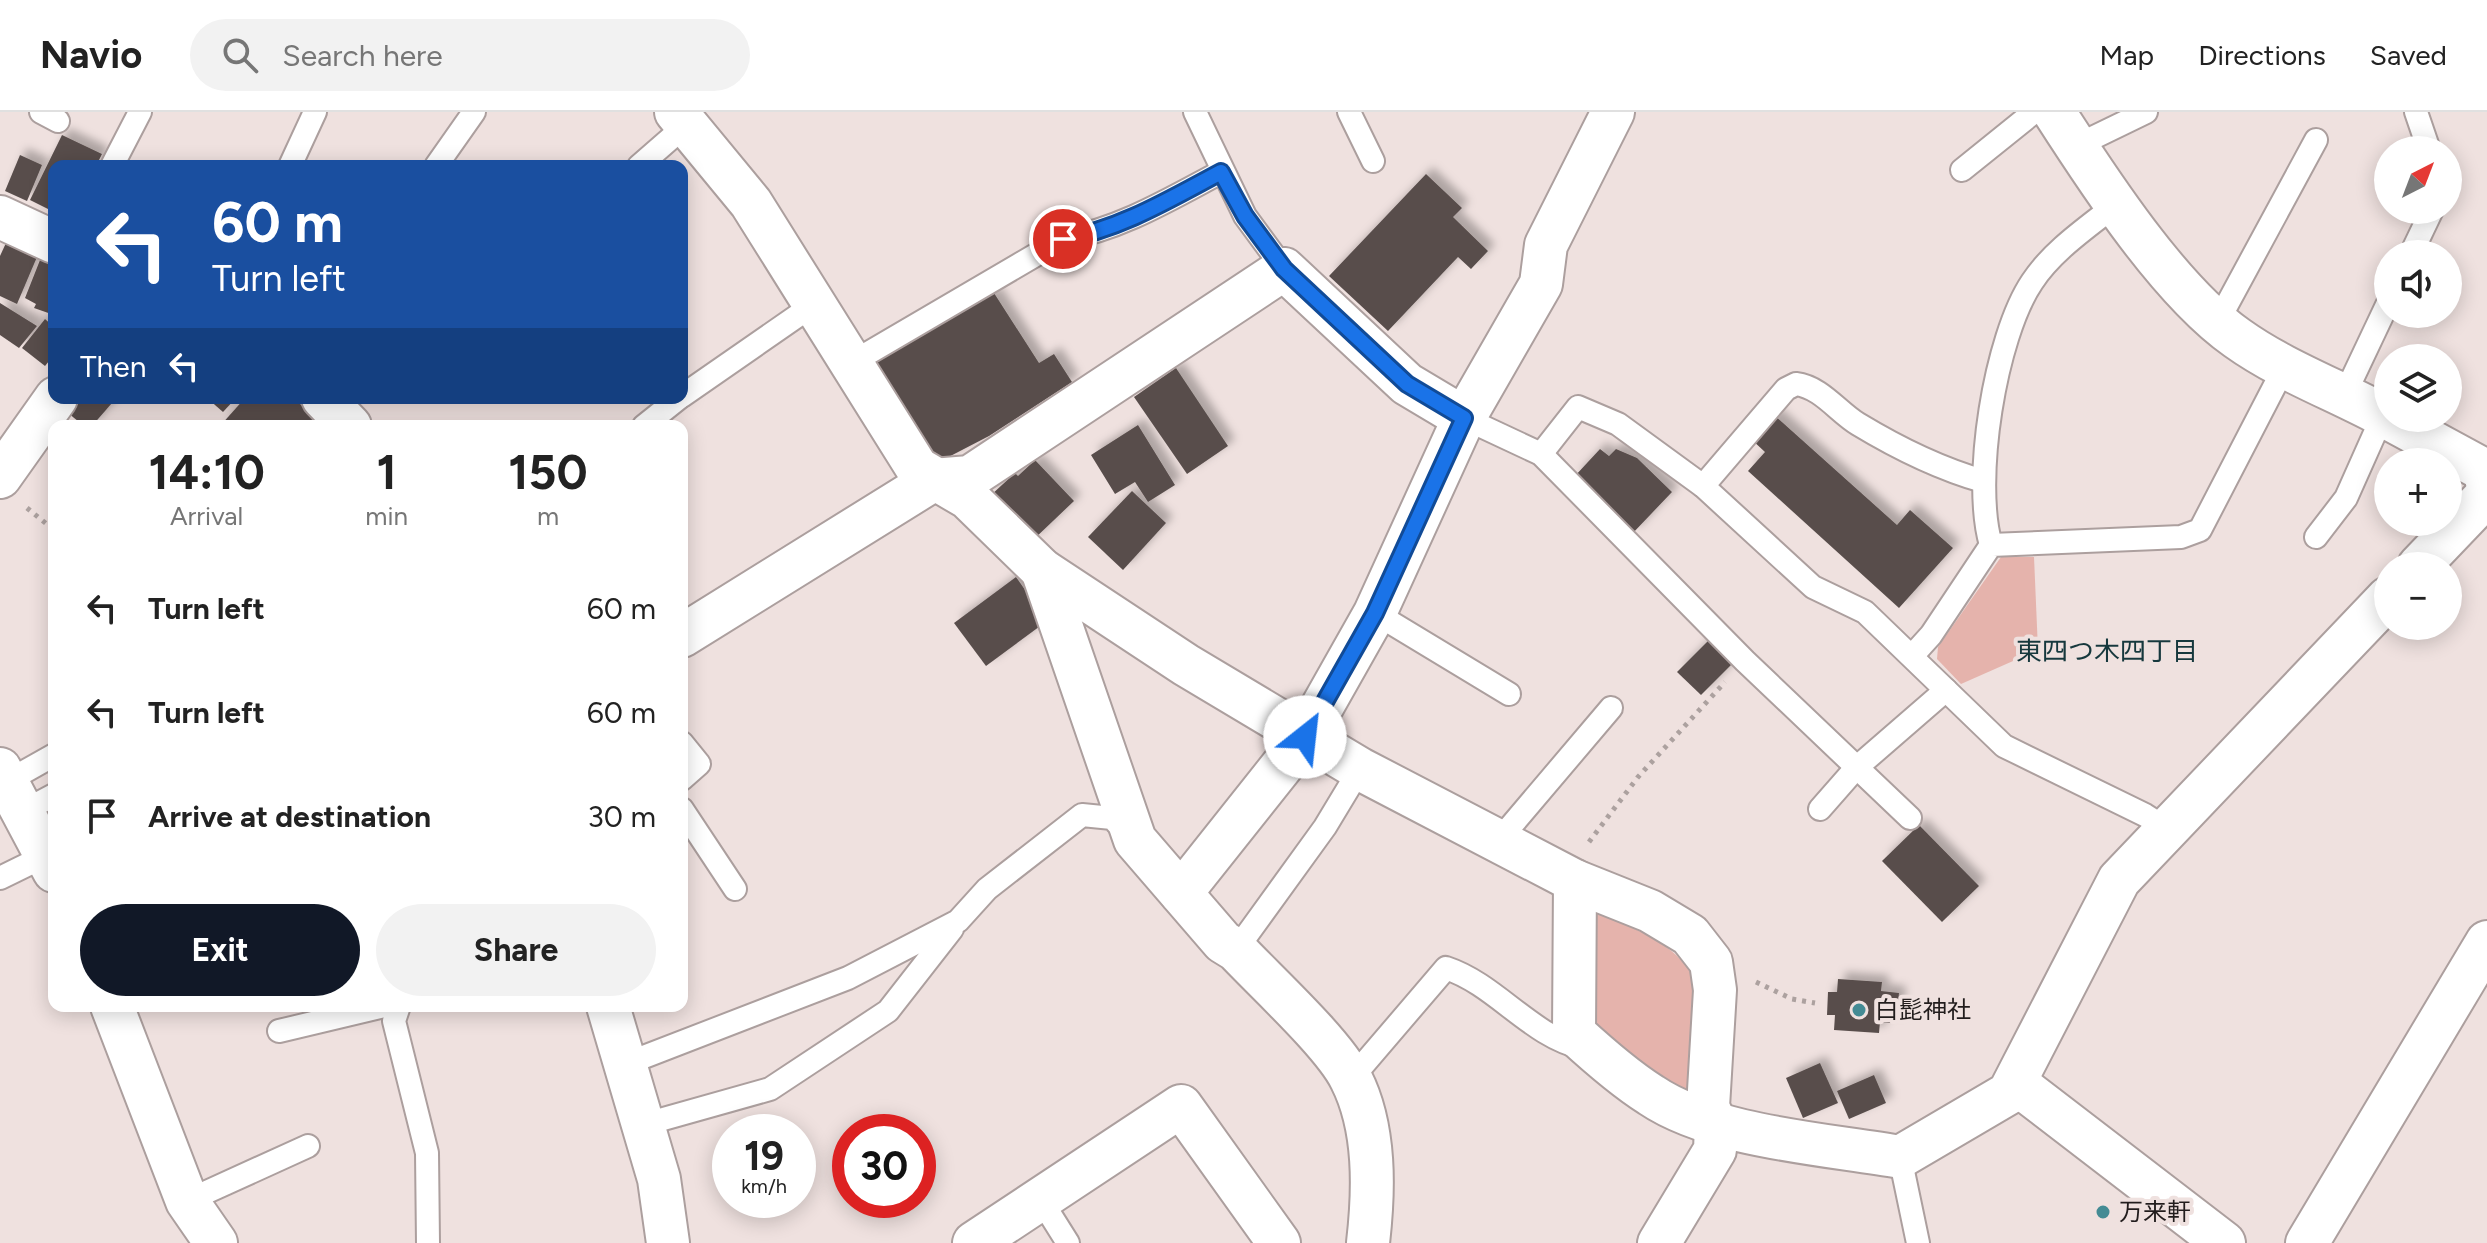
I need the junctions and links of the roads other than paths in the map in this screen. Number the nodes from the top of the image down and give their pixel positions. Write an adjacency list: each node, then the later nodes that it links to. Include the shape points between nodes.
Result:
1 (140, 112): 14 (lane)
2 (315, 112): 15 (lane)
3 (474, 112): 16 (lane)
4 (1195, 112): 20 (lane)
5 (1349, 112): 18 (lane)
6 (1613, 112): 34 (street, via 1546,245 1541,284)
7 (2034, 112): 19 (lane)
8 (2146, 112): 11 (lane)
9 (2416, 112): 12 (lane)
10 (681, 119): 17 (lane); 25 (street, via 751,203)
11 (2065, 129): 21 (street)
12 (2424, 136)
13 (2316, 140): 26 (lane)
14 (115, 160)
15 (293, 160)
16 (440, 160)
17 (644, 160)
18 (1373, 161)
19 (1962, 170)
20 (1221, 172): 24 (lane); 28 (lane, via 1153,207 1063,239)
21 (2118, 203): 26 (street, via 2183,290); 42 (lane, via 2068,243 2033,281 2011,321 1998,371)
22 (0, 217): 23 (street)
23 (48, 239)
24 (1284, 269): 34 (street, via 1407,384); 41 (street, via 970,477)
25 (816, 303): 28 (street); 30 (lane)
26 (2217, 323): 29 (street)
27 (2376, 328): 31 (lane)
28 (853, 362): 41 (street, via 917,468)
29 (2285, 366): 31 (street); 47 (lane, via 2200,530 2181,537)
30 (688, 392)
31 (2344, 396): 33 (street)
32 (672, 404): 35 (lane)
33 (2374, 411)
34 (1464, 418): 39 (lane); 50 (street)
35 (652, 420)
36 (48, 422): 40 (street)
37 (2379, 432): 46 (lane, via 2346,498)
38 (2414, 432): 43 (street, via 2484,470)
39 (1541, 454): 44 (lane, via 1578,407 1618,424); 60 (lane)
40 (0, 477)
41 (933, 480): 49 (street, via 968,498); 52 (street)
42 (1983, 481): 44 (lane, via 1857,424 1816,391 1796,384 1786,389); 47 (lane)
43 (2487, 482)
44 (1703, 486): 53 (lane, via 1813,587 1865,612)
45 (2487, 495): 48 (street)
46 (2316, 537)
47 (1991, 545): 53 (lane)
48 (2432, 552)
49 (1042, 570): 57 (street); 68 (street)
50 (1375, 613): 55 (lane); 57 (street)
51 (2374, 613): 67 (street)
52 (688, 632)
53 (1912, 656): 54 (lane)
54 (1946, 690): 60 (lane); 67 (lane, via 2004,746)
55 (1509, 694)
56 (1611, 708): 69 (lane)
57 (1305, 737): 61 (street); 75 (street)
58 (688, 750): 62 (lane, via 699,764)
59 (48, 761): 63 (lane)
60 (1856, 768): 64 (lane); 66 (lane)
61 (1360, 769): 69 (street); 78 (lane)
62 (688, 774)
63 (22, 789): 70 (street)
64 (1820, 809)
65 (688, 818): 74 (lane)
66 (1910, 818)
67 (2167, 829): 87 (street, via 2119,880)
68 (1135, 840): 75 (street); 76 (lane, via 1112,818 1082,815 987,889)
69 (1499, 840): 73 (street)
70 (48, 858)
71 (48, 864): 72 (lane)
72 (0, 878)
73 (1570, 878): 84 (street, via 1574,1033); 89 (street, via 1650,911 1690,935 1711,962 1715,990 1708,1107)
74 (735, 889)
75 (1181, 893): 78 (street)
76 (958, 921): 85 (lane, via 848,978); 88 (lane, via 888,1011 770,1089)
77 (2487, 942): 104 (street)
78 (1236, 950): 86 (street)
79 (114, 1012): 93 (street)
80 (359, 1012): 83 (lane)
81 (397, 1012): 95 (lane, via 394,1021 427,1153)
82 (610, 1012): 85 (street)
83 (279, 1031)
84 (1593, 1051): 86 (lane, via 1560,1043 1466,974 1446,968); 89 (street, via 1652,1097)
85 (623, 1065): 88 (street)
86 (1351, 1079): 100 (street, via 1368,1137 1373,1204)
87 (2017, 1084): 91 (street); 103 (street)
88 (642, 1125): 96 (street, via 659,1179)
89 (1716, 1125): 91 (street); 101 (street, via 1715,1150)
90 (308, 1146): 93 (lane)
91 (1900, 1157): 102 (lane)
92 (1041, 1200): 97 (street); 98 (lane); 99 (street, via 1181,1106)
93 (187, 1201): 94 (street)
94 (216, 1243)
95 (428, 1243)
96 (668, 1243)
97 (974, 1243)
98 (1068, 1243)
99 (1279, 1243)
100 (1368, 1243)
101 (1659, 1243)
102 (1918, 1243)
103 (2224, 1243)
104 (2307, 1243)

